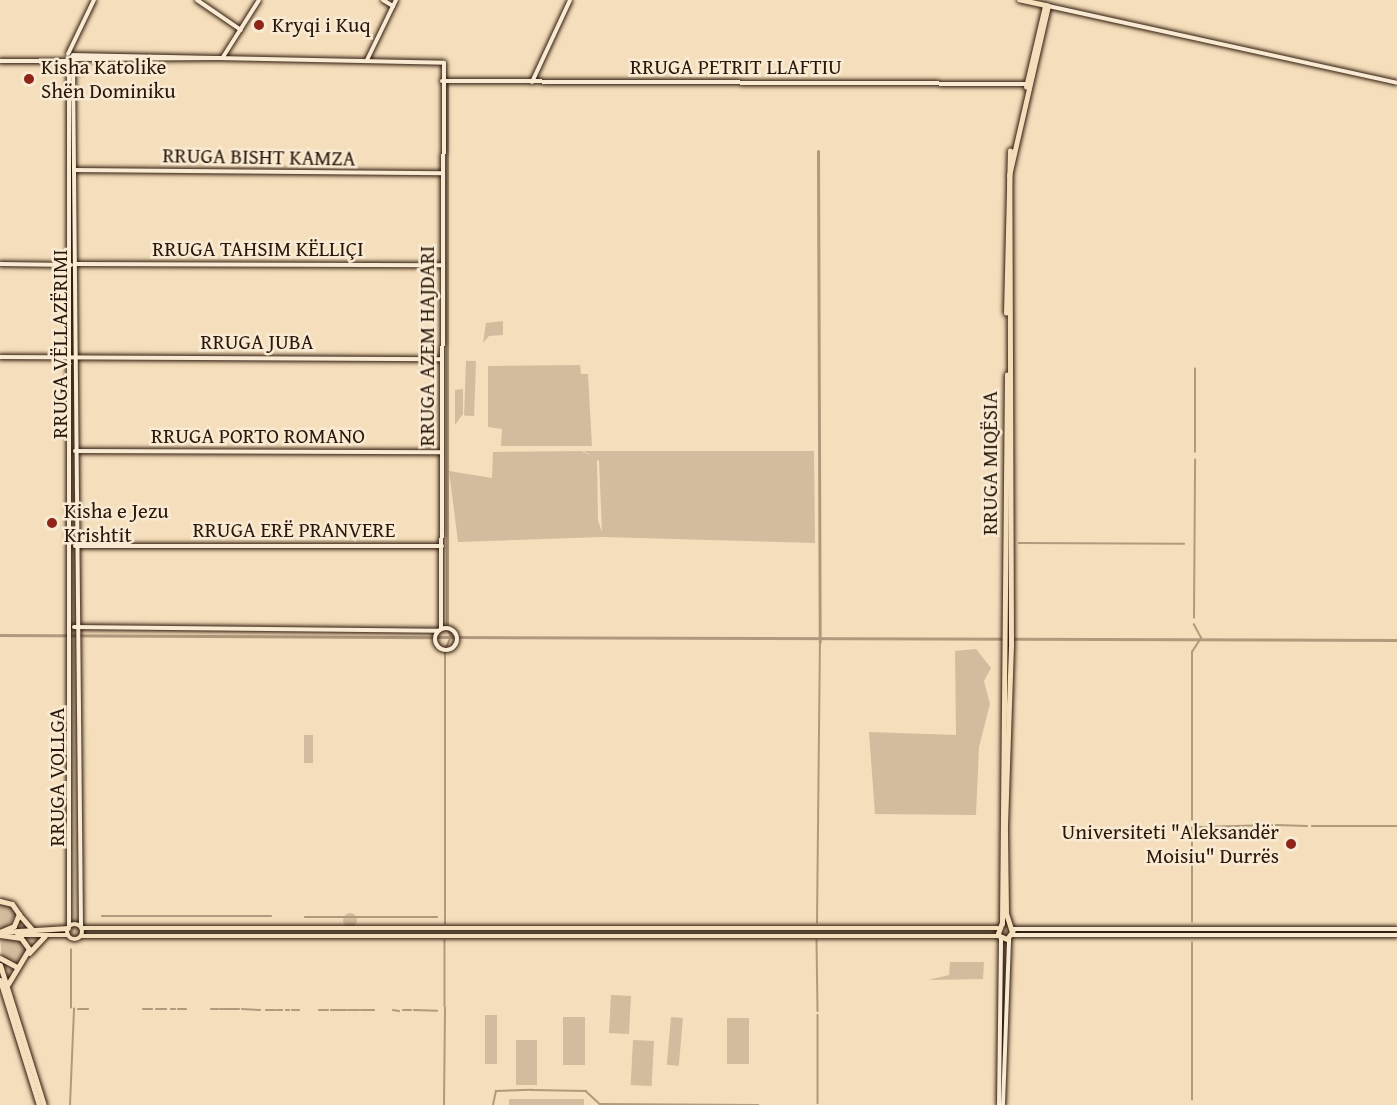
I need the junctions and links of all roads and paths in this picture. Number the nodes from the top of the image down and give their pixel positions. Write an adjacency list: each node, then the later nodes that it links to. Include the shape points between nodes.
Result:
1 (94, 0): 12 (street)
2 (198, 0): 10 (street)
3 (259, 0): 10 (street)
4 (383, 0): 8 (street)
5 (396, 0): 8 (street)
6 (570, 0): 18 (street)
7 (1020, 0): 9 (main road)
8 (393, 6): 14 (street)
9 (1046, 6): 19 (main road, RRUGA MIQËSIA); 20 (street)
10 (241, 30): 11 (street)
11 (224, 57): 12 (street); 14 (street)
12 (70, 58): 13 (street); 15 (street, RRUGA VËLLAZËRIMI); 24 (street, RRUGA VËLLAZËRIMI)
13 (0, 60)
14 (366, 60): 17 (street, RRUGA AZEM HAJDARI, via 444,63)
15 (75, 71): 16 (street); 21 (street, RRUGA VËLLAZËRIMI)
16 (81, 71)
17 (442, 81): 18 (street, RRUGA PETRIT LLAFTIU); 22 (street, RRUGA AZEM HAJDARI)
18 (532, 82): 19 (street, RRUGA PETRIT LLAFTIU)
19 (1028, 83): 36 (main road, RRUGA MIQËSIA, via 1009,178)
20 (1397, 83)
21 (75, 170): 22 (street, RRUGA BISHT KAMZA); 24 (street, RRUGA VËLLAZËRIMI)
22 (442, 173): 25 (street, RRUGA AZEM HAJDARI)
23 (0, 264): 24 (street, RRUGA TAHSIM KËLLIÇI)
24 (73, 265): 25 (street, RRUGA TAHSIM KËLLIÇI); 27 (street, RRUGA VËLLAZËRIMI)
25 (442, 265): 28 (street, RRUGA AZEM HAJDARI)
26 (0, 357): 27 (street, RRUGA JUBA)
27 (73, 357): 28 (street, RRUGA JUBA); 29 (street, RRUGA VËLLAZËRIMI); 33 (street, RRUGA VËLLAZËRIMI)
28 (442, 359): 30 (street, RRUGA AZEM HAJDARI)
29 (75, 451): 30 (street, RRUGA PORTO ROMANO); 31 (street, RRUGA VËLLAZËRIMI)
30 (442, 452): 32 (street, RRUGA AZEM HAJDARI)
31 (75, 546): 32 (street, RRUGA ERË PRANVERE); 33 (street, RRUGA VËLLAZËRIMI)
32 (442, 546): 34 (street, RRUGA AZEM HAJDARI)
33 (72, 628): 34 (street); 35 (street, RRUGA VOLLGA)
34 (440, 630): 34 (street, via 438,647 453,648 456,633)
35 (72, 639): 40 (street, RRUGA VOLLGA); 41 (street, RRUGA VOLLGA)
36 (1008, 644): 39 (main road, RRUGA MIQËSIA); 44 (main road, RRUGA MIQËSIA)
37 (1, 901): 38 (highway)
38 (19, 915): 43 (main road, via 27,927); 45 (highway, via 14,926)
39 (1000, 926): 41 (main road); 44 (main road); 51 (main road, RRUGA MIQËSIA)
40 (69, 927): 41 (main road); 43 (main road); 48 (main road)
41 (82, 927): 50 (main road)
42 (1397, 929): 44 (street)
43 (42, 931): 45 (main road)
44 (1010, 931): 49 (street); 51 (main road); 60 (street)
45 (1, 933): 46 (highway)
46 (8, 935): 47 (main road); 52 (highway, via 25,940)
47 (47, 935): 48 (main road); 52 (main road)
48 (68, 935): 50 (main road)
49 (1397, 935)
50 (82, 936): 51 (main road)
51 (1000, 937): 60 (street)
52 (29, 953): 55 (highway)
53 (0, 957): 55 (highway)
54 (0, 965): 57 (highway)
55 (19, 967): 57 (highway, via 8,980)
56 (1, 983): 58 (highway)
57 (15, 1010): 59 (highway)
58 (39, 1105)
59 (44, 1105)
60 (1001, 1105)

